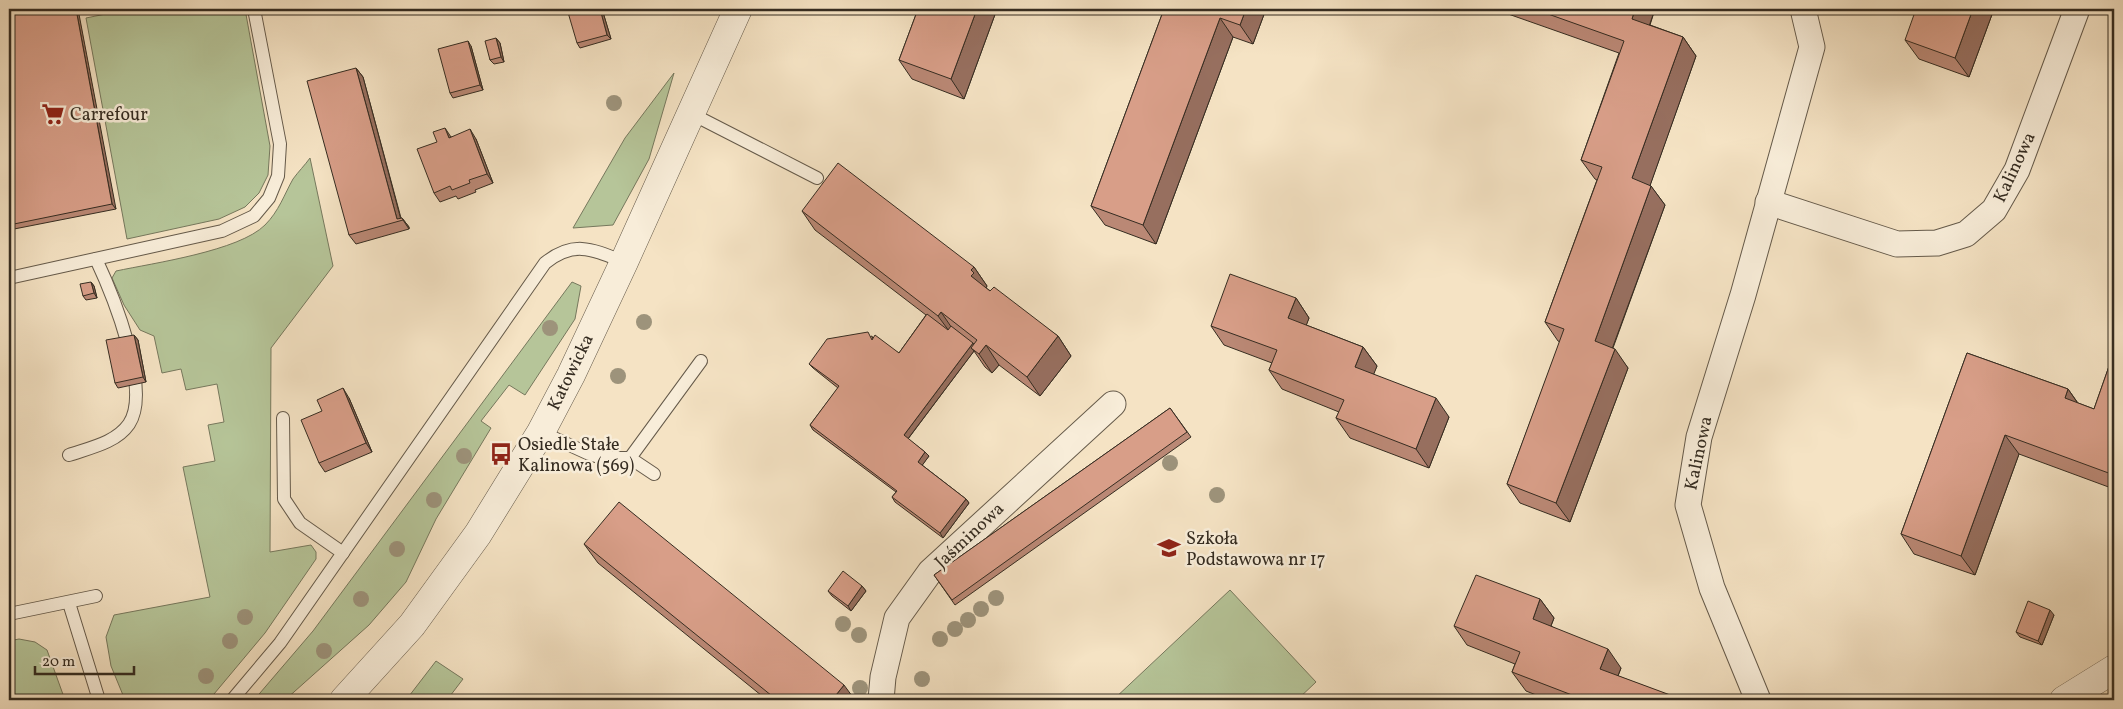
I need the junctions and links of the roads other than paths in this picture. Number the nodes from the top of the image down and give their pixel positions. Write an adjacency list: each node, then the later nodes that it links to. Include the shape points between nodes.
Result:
1 (254, 9): 8 (lane, via 280,144 278,176 269,198 254,216 222,231)
2 (738, 9): 5 (street, Katowicka)
3 (1803, 9): 7 (street, Kalinowa, via 1812,47)
4 (2077, 9): 7 (street, Kalinowa, via 2017,170 1994,210 1966,234 1937,243 1897,244)
5 (690, 112): 6 (lane); 9 (street, Katowicka)
6 (817, 178)
7 (1768, 202): 27 (street, Kalinowa, via 1699,437 1688,505 1712,588)
8 (96, 259): 10 (lane); 15 (lane, via 120,312 128,340 135,410 129,424 106,442)
9 (624, 262): 14 (street, Katowicka); 18 (lane, via 582,248 562,252 545,263)
10 (9, 278)
11 (701, 361): 16 (lane)
12 (1113, 404): 26 (street, Jaśminowa, via 930,572 897,618)
13 (283, 418): 18 (lane, via 284,498 300,523)
14 (541, 432): 16 (lane, via 602,458); 25 (street, Katowicka, via 478,534 412,625)
15 (68, 455)
16 (630, 458): 17 (lane)
17 (654, 474)
18 (343, 553): 24 (lane, via 280,643)
19 (96, 596): 20 (lane)
20 (69, 603): 21 (lane); 23 (lane)
21 (9, 614)
22 (2114, 669): 28 (street)
23 (99, 700)
24 (232, 700)
25 (344, 700)
26 (881, 700)
27 (1758, 700)
28 (2064, 700)

